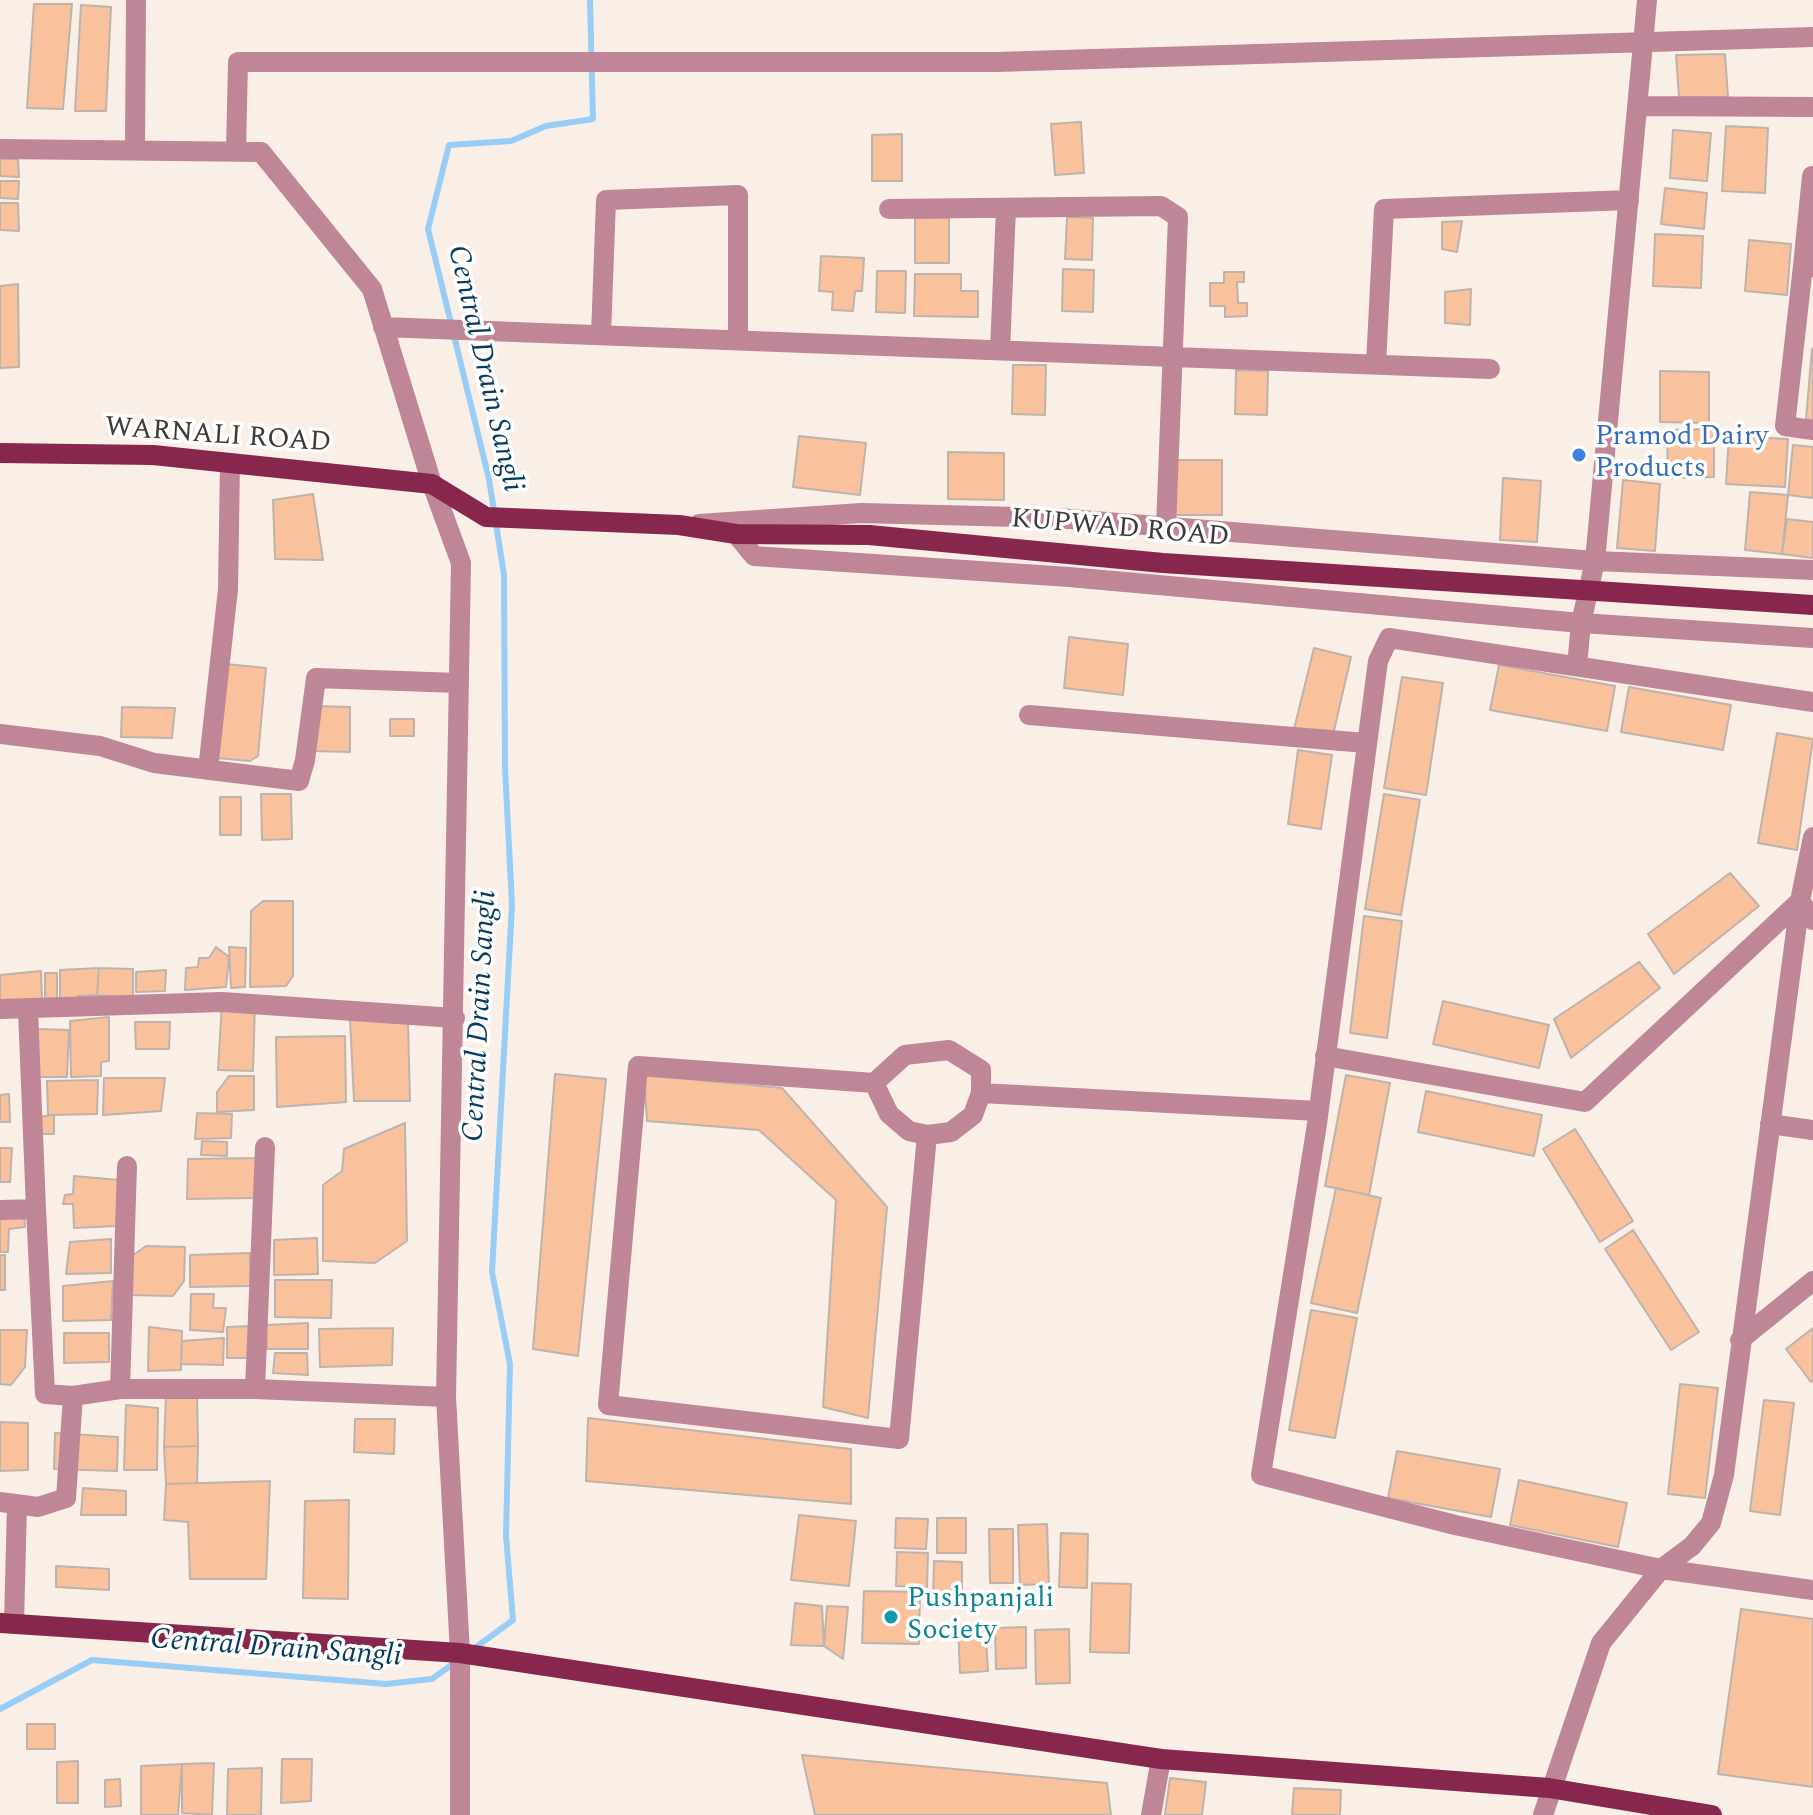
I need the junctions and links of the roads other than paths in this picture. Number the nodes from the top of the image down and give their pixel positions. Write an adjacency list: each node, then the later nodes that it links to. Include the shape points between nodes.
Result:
1 (136, 0): 8 (street)
2 (1647, 0): 4 (street)
3 (1813, 37): 4 (street)
4 (1643, 44): 5 (street); 9 (street, via 996,62 238,62)
5 (1637, 106): 6 (street); 12 (street)
6 (1813, 107)
7 (0, 149): 8 (street)
8 (135, 150): 9 (street)
9 (236, 151): 16 (street, via 261,152 372,289)
10 (1813, 168): 11 (street)
11 (1813, 176): 15 (street)
12 (1629, 200): 21 (street, via 1384,209); 30 (street)
13 (1006, 208): 14 (street); 19 (street); 20 (street, via 1161,206 1178,217)
14 (889, 209)
15 (1808, 267): 23 (street, via 1785,426)
16 (383, 327): 17 (street); 26 (street)
17 (601, 335): 18 (street); 18 (street, via 606,200 738,195)
18 (738, 340): 19 (street)
19 (1000, 350): 20 (street)
20 (1172, 357): 21 (street); 28 (street)
21 (1376, 364): 22 (street)
22 (1490, 369)
23 (1813, 430)
24 (0, 453): 25 (main road, WARNALI ROAD, via 153,455)
25 (230, 463): 26 (main road, WARNALI ROAD); 43 (street, via 228,589)
26 (432, 484): 27 (main road, KUPWAD ROAD, via 486,517); 38 (street, via 461,563)
27 (679, 525): 28 (street, via 861,513 1057,518); 29 (main road, KUPWAD ROAD)
28 (1166, 528): 30 (street)
29 (736, 534): 32 (street, via 754,556); 33 (main road, KUPWAD ROAD, bridge, via 869,535 1178,564)
30 (1595, 561): 31 (street); 34 (street)
31 (1813, 570)
32 (1385, 603): 34 (street); 35 (street)
33 (1813, 605)
34 (1581, 623): 36 (street); 37 (street)
35 (1389, 638): 37 (street); 42 (street, via 1378,661)
36 (1813, 638)
37 (1577, 666): 39 (street)
38 (458, 683): 43 (street, via 316,678 299,781); 49 (street)
39 (1813, 702)
40 (1029, 715): 42 (street)
41 (0, 734): 43 (street, via 100,746 154,763)
42 (1366, 743): 50 (street)
43 (208, 770)
44 (1813, 837): 45 (street)
45 (1800, 901): 46 (street); 50 (street, via 1585,1102); 54 (street)
46 (1813, 920)
47 (0, 1009): 48 (street)
48 (28, 1010): 49 (street, via 222,1002); 59 (street)
49 (455, 1018): 66 (street)
50 (1325, 1056): 53 (street)
51 (874, 1083): 52 (street, via 905,1055 949,1050 981,1070); 56 (street, via 889,1114 909,1131); 56 (street, via 638,1066 608,1405 899,1439)
52 (981, 1093): 53 (street); 56 (street, via 973,1115 951,1132)
53 (1318, 1111): 68 (street, via 1261,1475 1455,1525)
54 (1770, 1124): 55 (street); 62 (street)
55 (1813, 1130)
56 (927, 1135)
57 (265, 1147): 64 (street)
58 (127, 1166): 63 (street)
59 (36, 1209): 60 (street); 65 (street, via 45,1394)
60 (0, 1210)
61 (1813, 1281): 62 (street)
62 (1740, 1340): 68 (street, via 1724,1475 1711,1523 1692,1546)
63 (120, 1389): 64 (street); 65 (street)
64 (255, 1389): 66 (street)
65 (73, 1396): 67 (street, via 66,1498 38,1507)
66 (446, 1397): 71 (street)
67 (8, 1503): 70 (street)
68 (1661, 1569): 69 (street); 73 (street, via 1601,1643)
69 (1813, 1590)
70 (7, 1623): 71 (main road)
71 (460, 1653): 72 (main road); 74 (street)
72 (1161, 1759): 73 (main road); 75 (street)
73 (1556, 1790): 76 (street); 77 (main road)
74 (460, 1815)
75 (1151, 1815)
76 (1543, 1815)
77 (1713, 1815)

